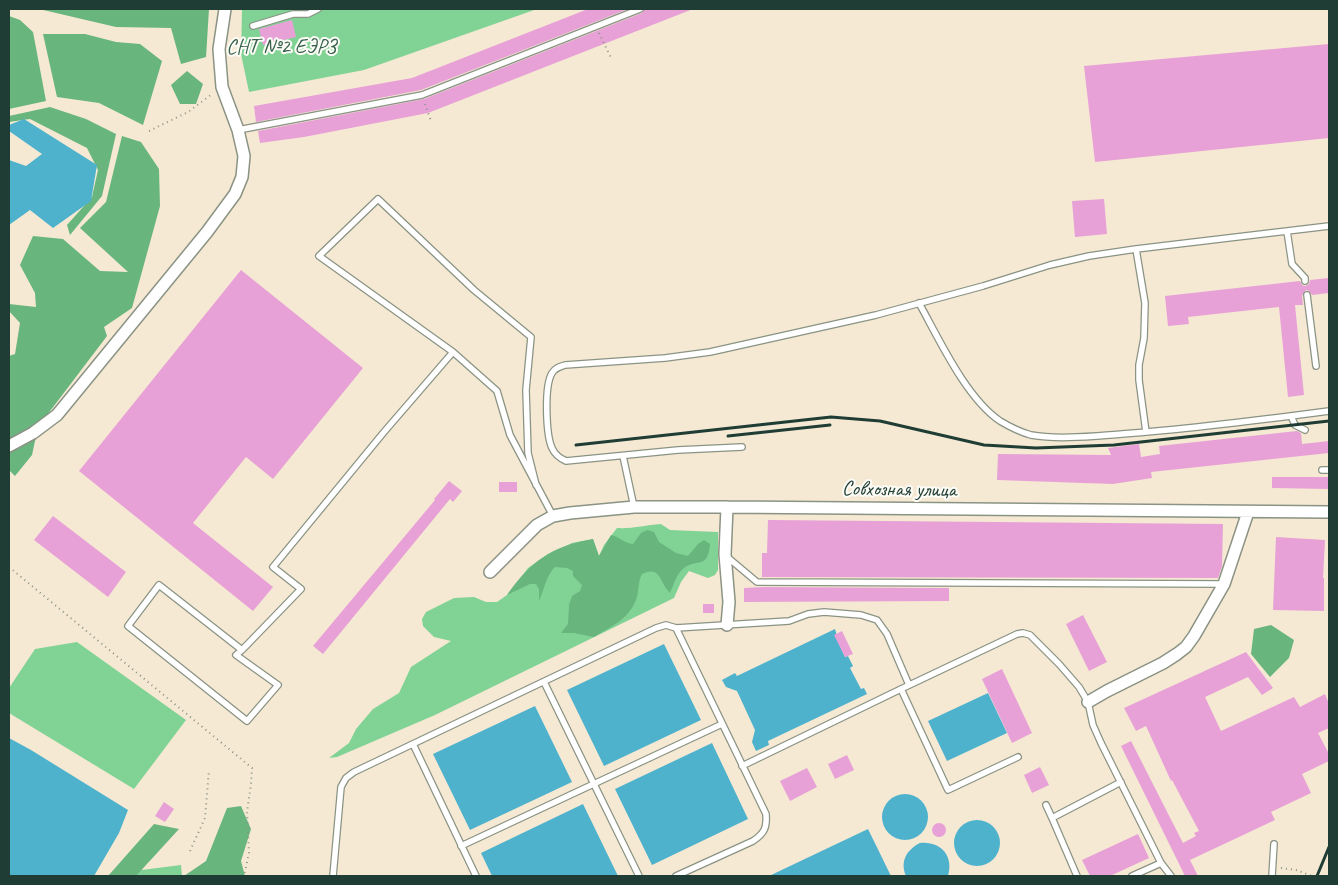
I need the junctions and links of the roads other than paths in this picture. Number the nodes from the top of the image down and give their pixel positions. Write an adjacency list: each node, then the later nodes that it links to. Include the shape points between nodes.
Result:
1 (225, 9): 5 (street, via 219,48 222,87)
2 (318, 9): 4 (lane)
3 (640, 9): 5 (lane, via 422,94)
4 (253, 26)
5 (238, 130): 18 (street, via 244,156 242,177 235,194 201,240 57,414)
6 (1329, 226): 7 (lane)
7 (1287, 231): 8 (lane); 9 (lane, via 1292,264)
8 (1136, 249): 11 (lane, via 1050,265); 17 (lane, via 1145,303 1139,380)
9 (1305, 281)
10 (1307, 295): 13 (lane)
11 (919, 303): 17 (lane, via 968,388 999,420 1031,434 1055,436); 20 (lane, via 710,352 556,368 551,375 547,395 548,435 558,458)
12 (452, 352): 23 (lane, via 497,391 510,435); 23 (lane, via 319,256 378,199 474,290 530,337 526,408 528,452); 34 (lane, via 273,567 300,589)
13 (1316, 366)
14 (1329, 410): 15 (lane)
15 (1291, 416): 16 (lane, via 1295,425); 17 (lane)
16 (1305, 430)
17 (1146, 432)
18 (9, 446)
19 (742, 447): 20 (lane)
20 (623, 456): 24 (lane)
21 (1322, 470): 22 (lane)
22 (1329, 470)
23 (536, 485): 28 (lane)
24 (634, 507): 25 (street, Совхозная улица); 28 (street, Совхозная улица)
25 (727, 507): 26 (street, Совхозная улица); 29 (street)
26 (1248, 512): 27 (street, Совхозная улица); 31 (street)
27 (1329, 512)
28 (553, 516): 30 (street, Совхозная улица, via 537,525)
29 (725, 554): 31 (lane, via 757,582); 32 (street)
30 (490, 572)
31 (1224, 584): 38 (street, via 1194,636 1177,654)
32 (728, 625): 33 (lane); 36 (lane, via 789,621 824,612 861,614 877,620 887,634)
33 (676, 628): 35 (lane, via 666,625 656,628); 39 (lane)
34 (242, 650): 34 (lane, via 159,585 128,626 246,721 278,685 236,656)
35 (544, 682): 40 (lane); 44 (lane)
36 (909, 685): 37 (lane); 38 (lane, via 1023,632 1030,634 1053,658)
37 (901, 689): 41 (lane, via 948,790); 42 (lane)
38 (1088, 702): 43 (lane, via 1093,725)
39 (722, 724): 42 (lane); 44 (lane)
40 (413, 744): 48 (lane); 50 (lane, via 346,778 341,787)
41 (1018, 758)
42 (742, 766): 53 (lane, via 766,814 767,825 762,835)
43 (1120, 782): 46 (lane); 49 (lane)
44 (594, 784): 48 (lane); 52 (lane)
45 (1046, 805): 46 (lane)
46 (1052, 818): 54 (lane)
47 (1274, 844): 57 (lane)
48 (461, 846): 51 (lane)
49 (1161, 863): 55 (lane); 56 (lane)
50 (334, 876)
51 (476, 876)
52 (639, 876)
53 (676, 876)
54 (1077, 876)
55 (1132, 876)
56 (1171, 876)
57 (1272, 876)

